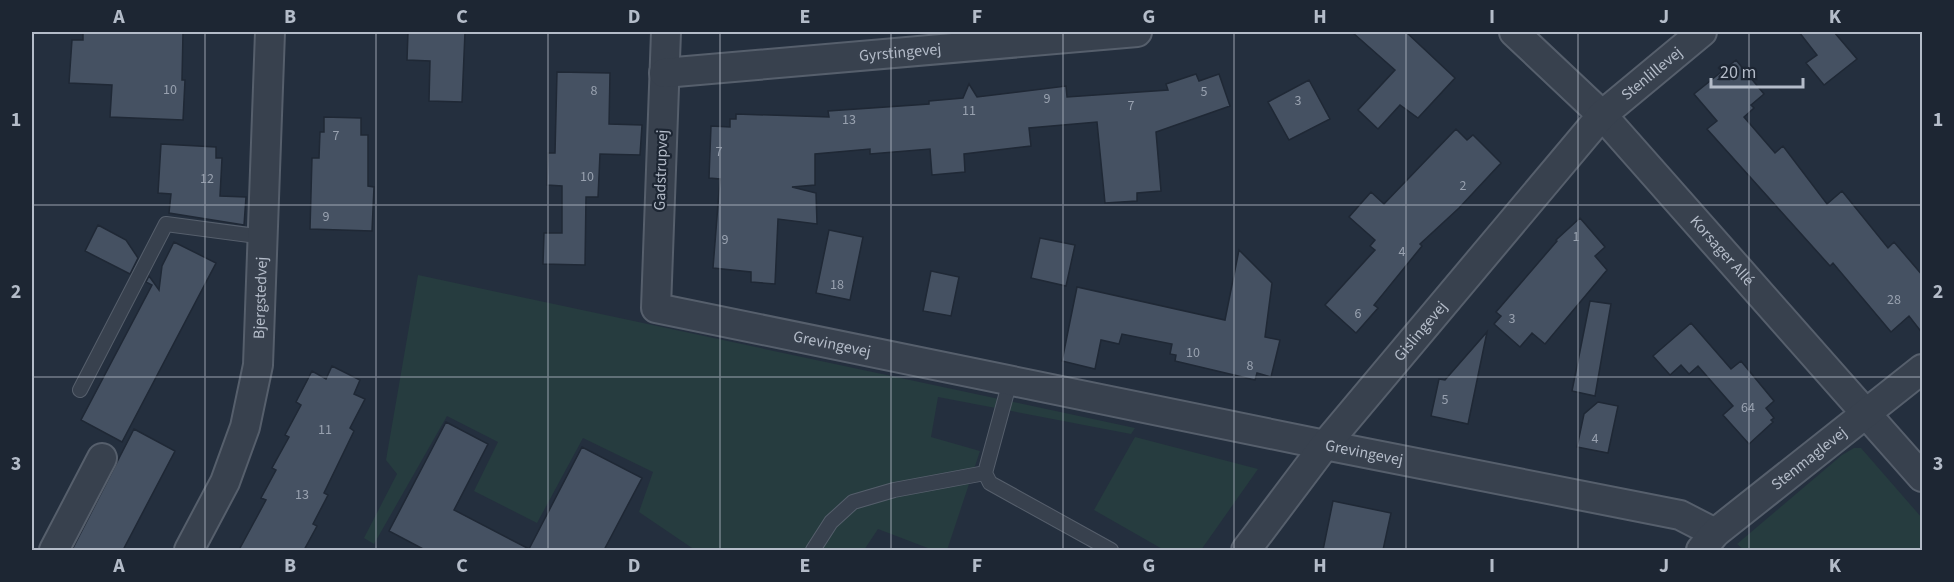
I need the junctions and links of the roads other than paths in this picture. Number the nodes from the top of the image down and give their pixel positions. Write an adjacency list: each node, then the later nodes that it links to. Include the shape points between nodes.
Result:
1 (270, 32): 8 (street, Bjergstedvej)
2 (666, 32): 6 (street, Gadstrupvej)
3 (1137, 32): 6 (street, Gyrstingevej)
4 (1514, 32): 7 (street, Korsager Allé)
5 (1702, 32): 7 (street, Stenlillevej)
6 (664, 73): 9 (street, Gadstrupvej)
7 (1602, 115): 13 (street, Korsager Allé); 14 (street, Gislingevej)
8 (264, 237): 12 (lane, via 166,224); 20 (street, Bjergstedvej, via 258,365 245,427 225,482)
9 (656, 308): 11 (street, Grevingevej)
10 (1923, 369): 13 (street, Stenmaglevej)
11 (1010, 381): 14 (street, Grevingevej); 16 (lane)
12 (80, 390)
13 (1866, 414): 17 (street, Korsager Allé); 18 (street, Stenmaglevej)
14 (1325, 445): 18 (street, Grevingevej, via 1680,515); 23 (street, Gislingevej)
15 (102, 458): 19 (street)
16 (985, 473): 21 (lane, via 853,502 831,522); 22 (lane, via 990,483)
17 (1923, 477)
18 (1708, 542)
19 (54, 550)
20 (189, 550)
21 (813, 550)
22 (1111, 550)
23 (1246, 550)

